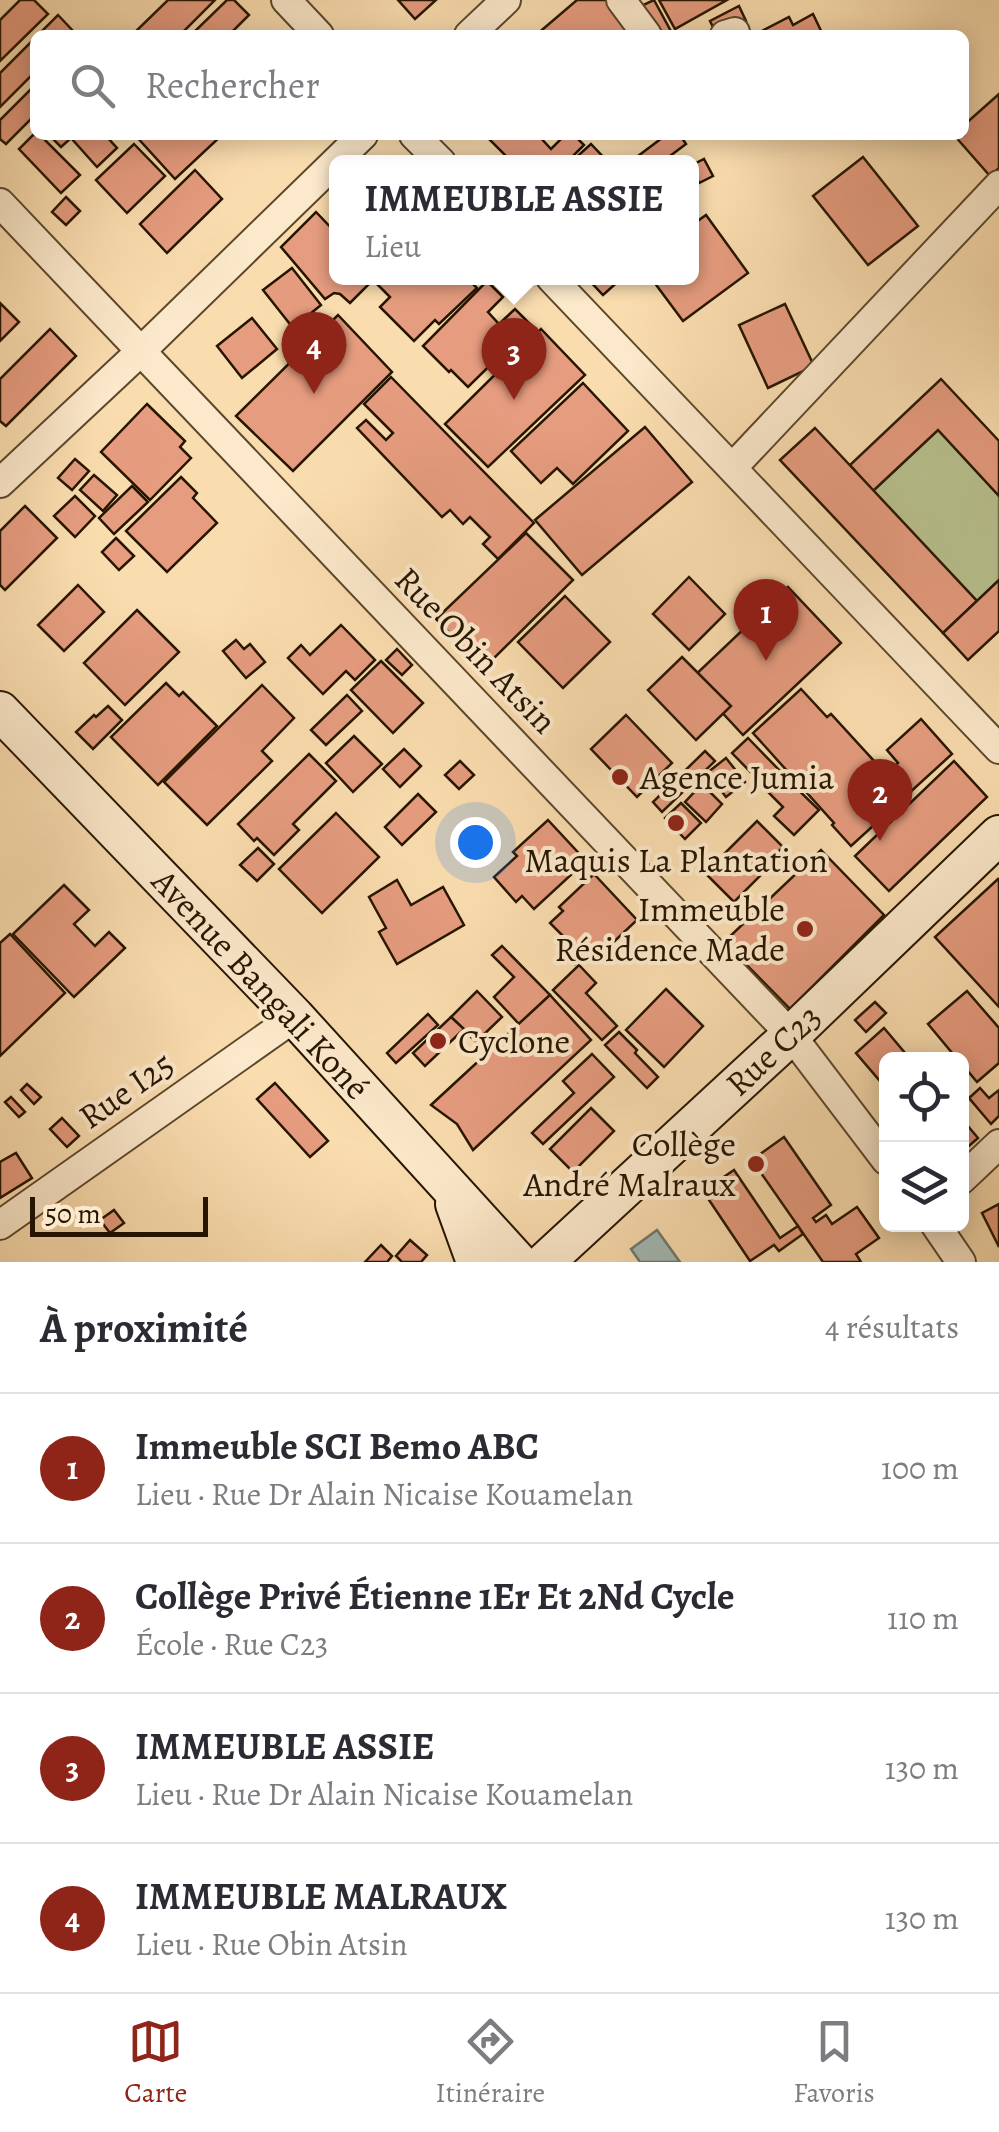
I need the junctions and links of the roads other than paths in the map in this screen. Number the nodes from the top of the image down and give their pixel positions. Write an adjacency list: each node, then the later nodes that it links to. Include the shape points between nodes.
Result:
1 (286, 0): 4 (street)
2 (506, 0): 5 (street)
3 (622, 0): 6 (street)
4 (314, 30)
5 (474, 30)
6 (643, 30)
7 (329, 169): 11 (street)
8 (999, 184): 12 (street)
9 (0, 203): 11 (street, Rue Obin Atsin)
10 (558, 285): 12 (street)
11 (140, 352): 13 (street); 18 (street, Rue Obin Atsin)
12 (732, 466): 15 (street)
13 (0, 483)
14 (0, 711): 17 (street, Avenue Bangali Koné)
15 (999, 749)
16 (999, 835): 18 (street, Rue C23)
17 (295, 1018): 22 (street, Avenue Bangali Koné); 23 (street, Rue I25)
18 (792, 1035): 20 (street, Rue Obin Atsin); 27 (street, Rue C23)
19 (999, 1144): 21 (street)
20 (879, 1151)
21 (969, 1172)
22 (447, 1184): 25 (street); 26 (street, Avenue Bangali Koné)
23 (0, 1224)
24 (940, 1232): 28 (street)
25 (476, 1262)
26 (518, 1262)
27 (545, 1262)
28 (961, 1262)

